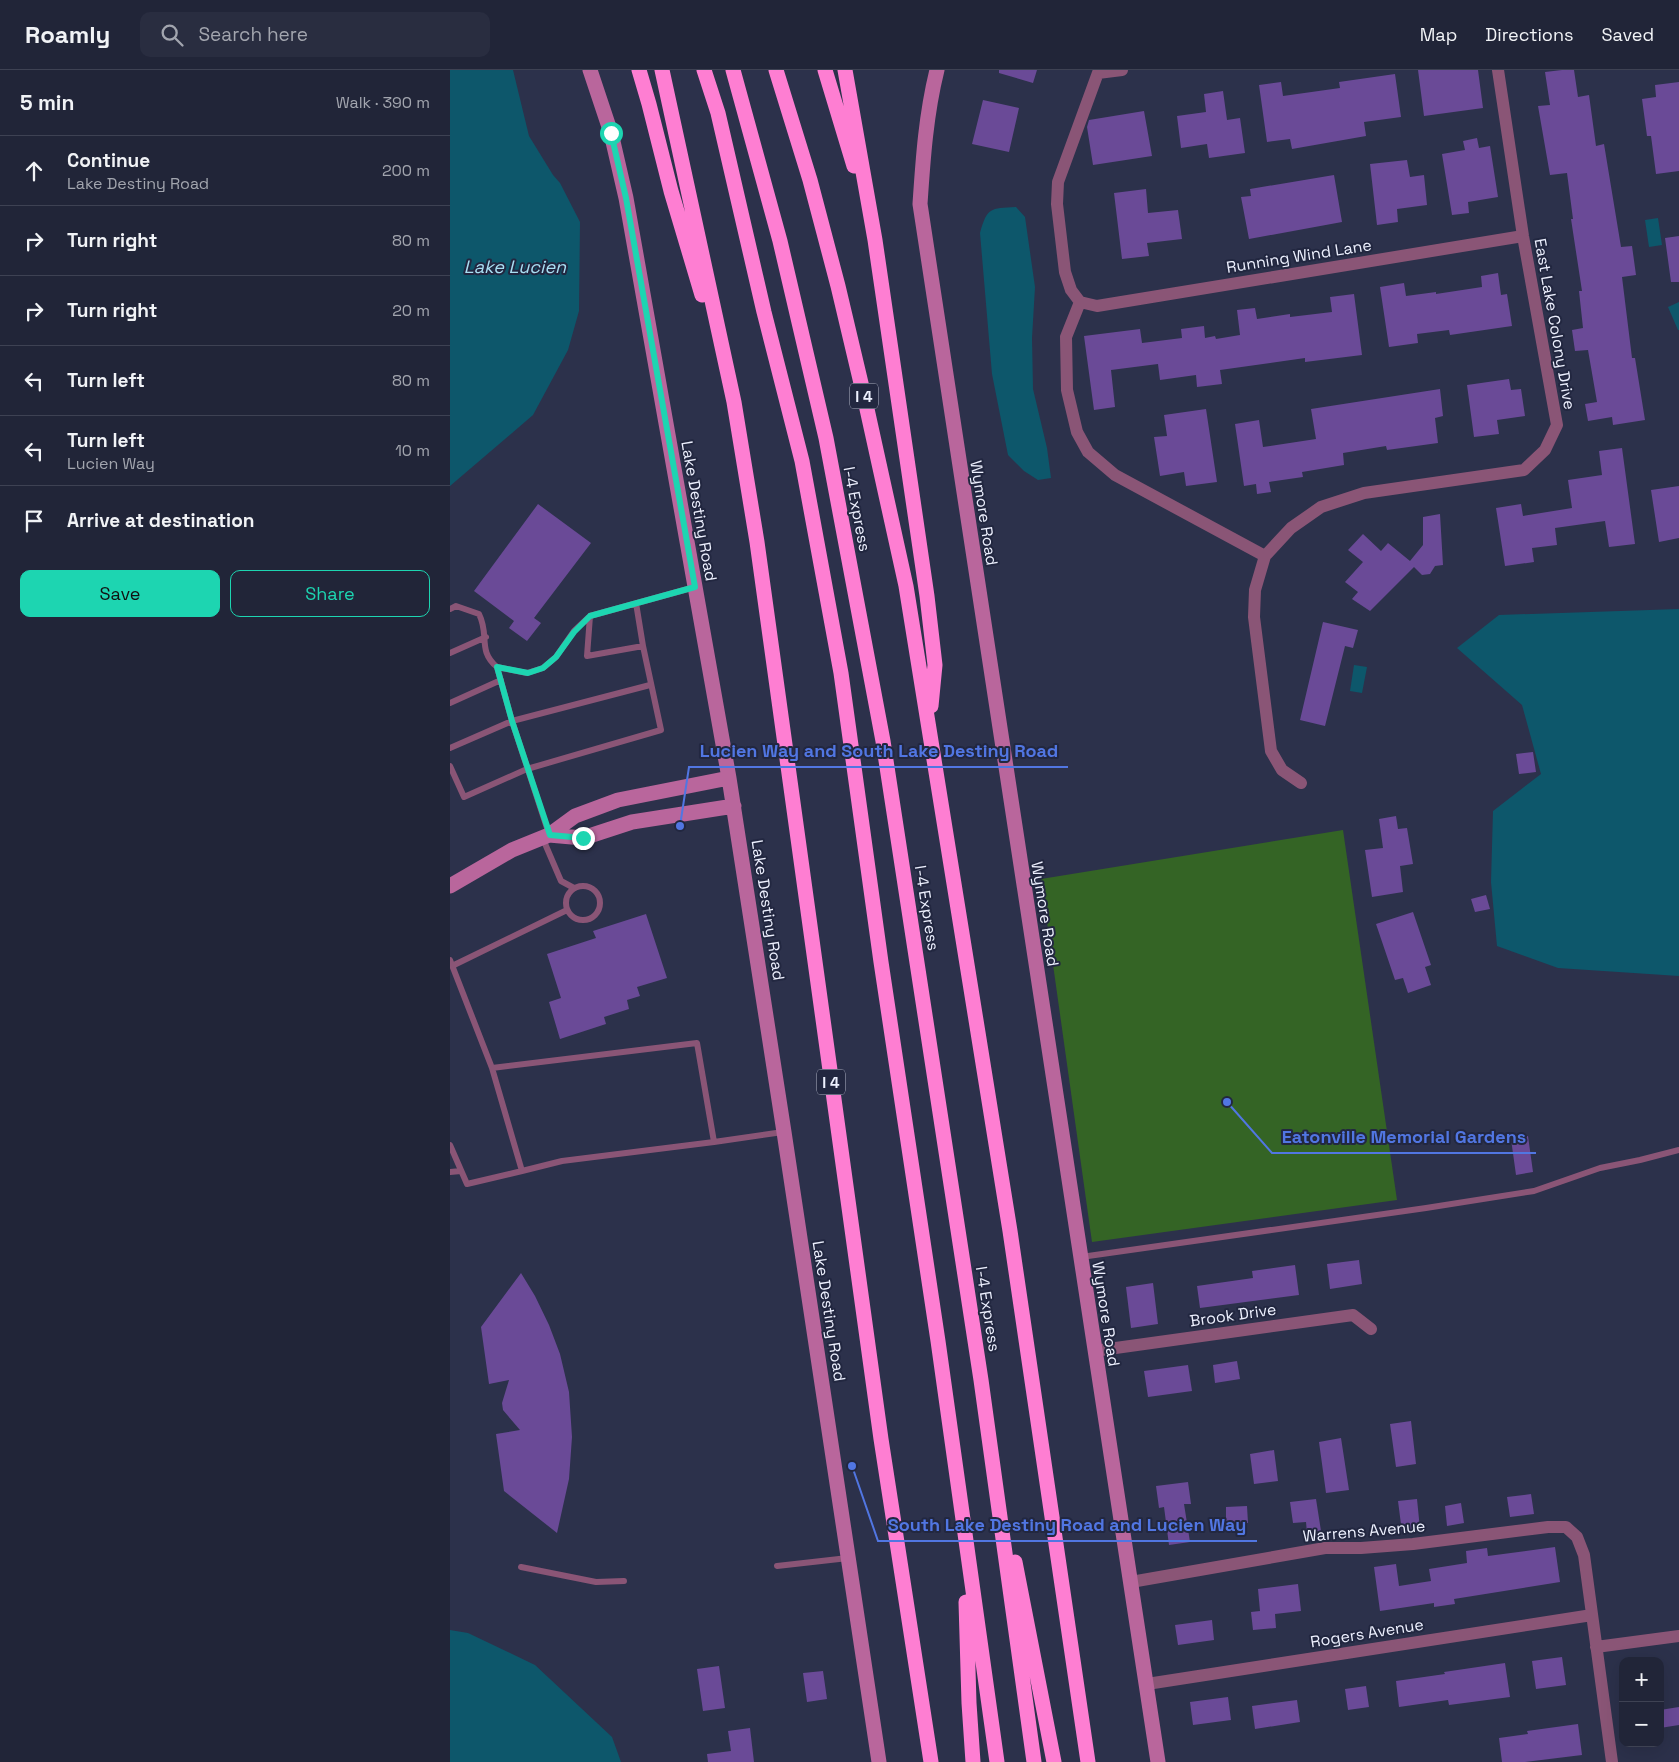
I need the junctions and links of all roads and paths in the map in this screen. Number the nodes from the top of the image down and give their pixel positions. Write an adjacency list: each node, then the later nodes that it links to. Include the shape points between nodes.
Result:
1 (590, 70): 18 (street, Lake Destiny Road, via 609,125 626,198)
2 (639, 70): 16 (highway)
3 (662, 70): 16 (highway, I 4)
4 (704, 70): 54 (highway, via 718,113 802,461 841,673)
5 (732, 70): 53 (highway, I-4 Express, via 782,250 826,438 862,627 898,836)
6 (776, 70): 30 (highway, I 4, via 838,286 865,400 906,586)
7 (825, 70): 14 (highway)
8 (845, 70): 14 (highway)
9 (938, 70): 50 (street, Wymore Road, via 931,95 920,204)
10 (1122, 70): 12 (street)
11 (1498, 70): 13 (street, East Lake Colony Drive)
12 (1098, 72): 15 (street, via 1058,182 1064,272)
13 (1523, 236): 15 (street, Running Wind Lane, via 1097,306); 17 (street, East Lake Colony Drive, via 1557,425 1545,450 1524,470 1364,493 1321,507 1291,528)
14 (875, 240): 30 (highway, via 935,665)
15 (1080, 302): 17 (street, via 1066,337 1067,390 1077,432 1088,452 1115,475)
16 (734, 402): 65 (highway, I 4, via 757,542 893,1522)
17 (1265, 556): 35 (street, East Lake Colony Drive, via 1255,590 1254,617 1271,751 1282,770)
18 (695, 587): 19 (lane); 34 (street, Lake Destiny Road)
19 (636, 603): 21 (lane); 23 (lane)
20 (450, 609): 22 (lane, via 456,606 479,614)
21 (590, 616): 23 (lane, via 587,656); 25 (lane, via 543,668 528,673)
22 (486, 637): 24 (lane); 25 (lane, via 485,650)
23 (643, 646): 27 (lane)
24 (450, 653)
25 (497, 667): 26 (lane)
26 (501, 680): 28 (lane); 29 (lane)
27 (650, 685): 29 (lane); 33 (lane, via 661,730)
28 (450, 703)
29 (512, 721): 31 (lane); 33 (lane)
30 (929, 727): 70 (highway, I 4, via 1012,1240)
31 (450, 748)
32 (450, 766): 33 (lane, via 464,797)
33 (527, 769): 37 (lane)
34 (729, 778): 36 (street, Lake Destiny Road); 37 (street, via 618,800 575,816)
35 (1301, 783)
36 (734, 806): 37 (street, via 632,822 583,838); 43 (street, Lake Destiny Road)
37 (546, 836): 38 (street, via 512,850); 39 (lane, via 561,881)
38 (450, 886)
39 (574, 888): 40 (lane, via 567,897); 40 (lane, via 590,888 598,895 600,906 594,916 584,920 573,917)
40 (567, 910): 41 (lane)
41 (451, 963): 42 (lane)
42 (492, 1068): 44 (lane, via 697,1043); 48 (lane)
43 (784, 1132): 44 (lane); 55 (street, Lake Destiny Road)
44 (714, 1142): 48 (lane, via 562,1161)
45 (450, 1145): 47 (lane)
46 (1679, 1150): 50 (lane, via 1600,1168 1534,1191)
47 (461, 1171): 48 (lane, via 467,1184); 49 (lane)
48 (522, 1171)
49 (450, 1172)
50 (1080, 1258): 52 (street, Wymore Road)
51 (1371, 1329): 52 (street, Brook Drive, via 1353,1315)
52 (1094, 1351): 59 (street, Wymore Road)
53 (994, 1484): 68 (highway, I-4 Express); 69 (highway, via 1005,1512)
54 (965, 1533): 66 (highway); 67 (highway)
55 (849, 1558): 56 (lane); 64 (street, Lake Destiny Road)
56 (777, 1566)
57 (521, 1567): 58 (lane, via 596,1582)
58 (624, 1581)
59 (1131, 1582): 60 (street, Warrens Avenue, via 1324,1548 1413,1544 1566,1527 1577,1537 1584,1555); 63 (street, Wymore Road)
60 (1592, 1615): 62 (street, Warrens Avenue); 63 (street, Rogers Avenue)
61 (1679, 1636): 62 (street)
62 (1596, 1647): 72 (street, Warrens Avenue)
63 (1146, 1684): 71 (street, Wymore Road)
64 (879, 1762)
65 (931, 1762)
66 (973, 1762)
67 (998, 1762)
68 (1034, 1762)
69 (1054, 1762)
70 (1088, 1762)
71 (1158, 1762)
72 (1612, 1762)

